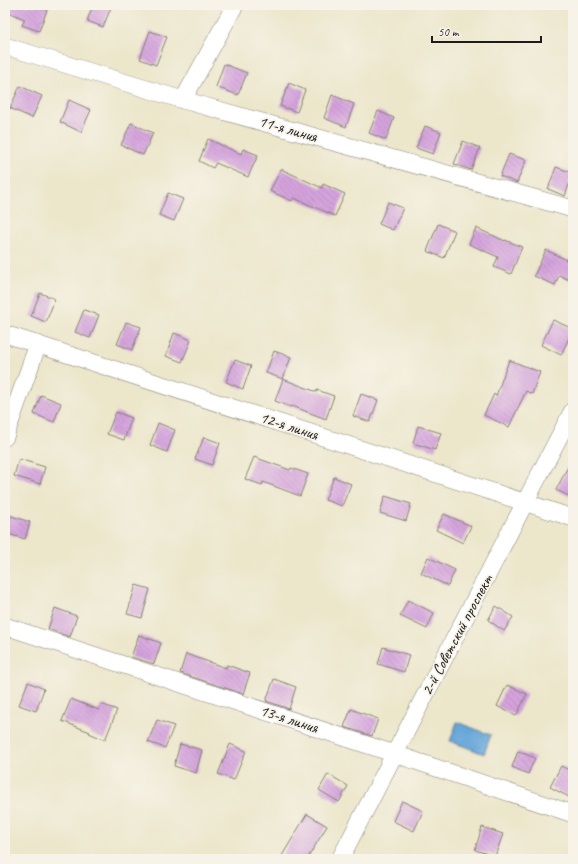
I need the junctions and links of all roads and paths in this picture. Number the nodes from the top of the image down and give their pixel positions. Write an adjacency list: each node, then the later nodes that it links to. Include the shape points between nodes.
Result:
1 (235, 5): 3 (street)
2 (5, 46): 3 (street, 11-я линия)
3 (183, 100): 4 (street, 11-я линия)
4 (573, 209)
5 (5, 334): 6 (street, 12-я линия)
6 (38, 344): 8 (street); 9 (street, 12-я линия)
7 (573, 410): 9 (street, 2-й Советский проспект)
8 (5, 437)
9 (526, 503): 10 (street, 12-я линия); 12 (street, 2-й Советский проспект)
10 (573, 518)
11 (5, 626): 12 (street, 13-я линия)
12 (394, 754): 13 (street, 13-я линия); 14 (street, 2-й Советский проспект)
13 (573, 814)
14 (340, 859)

